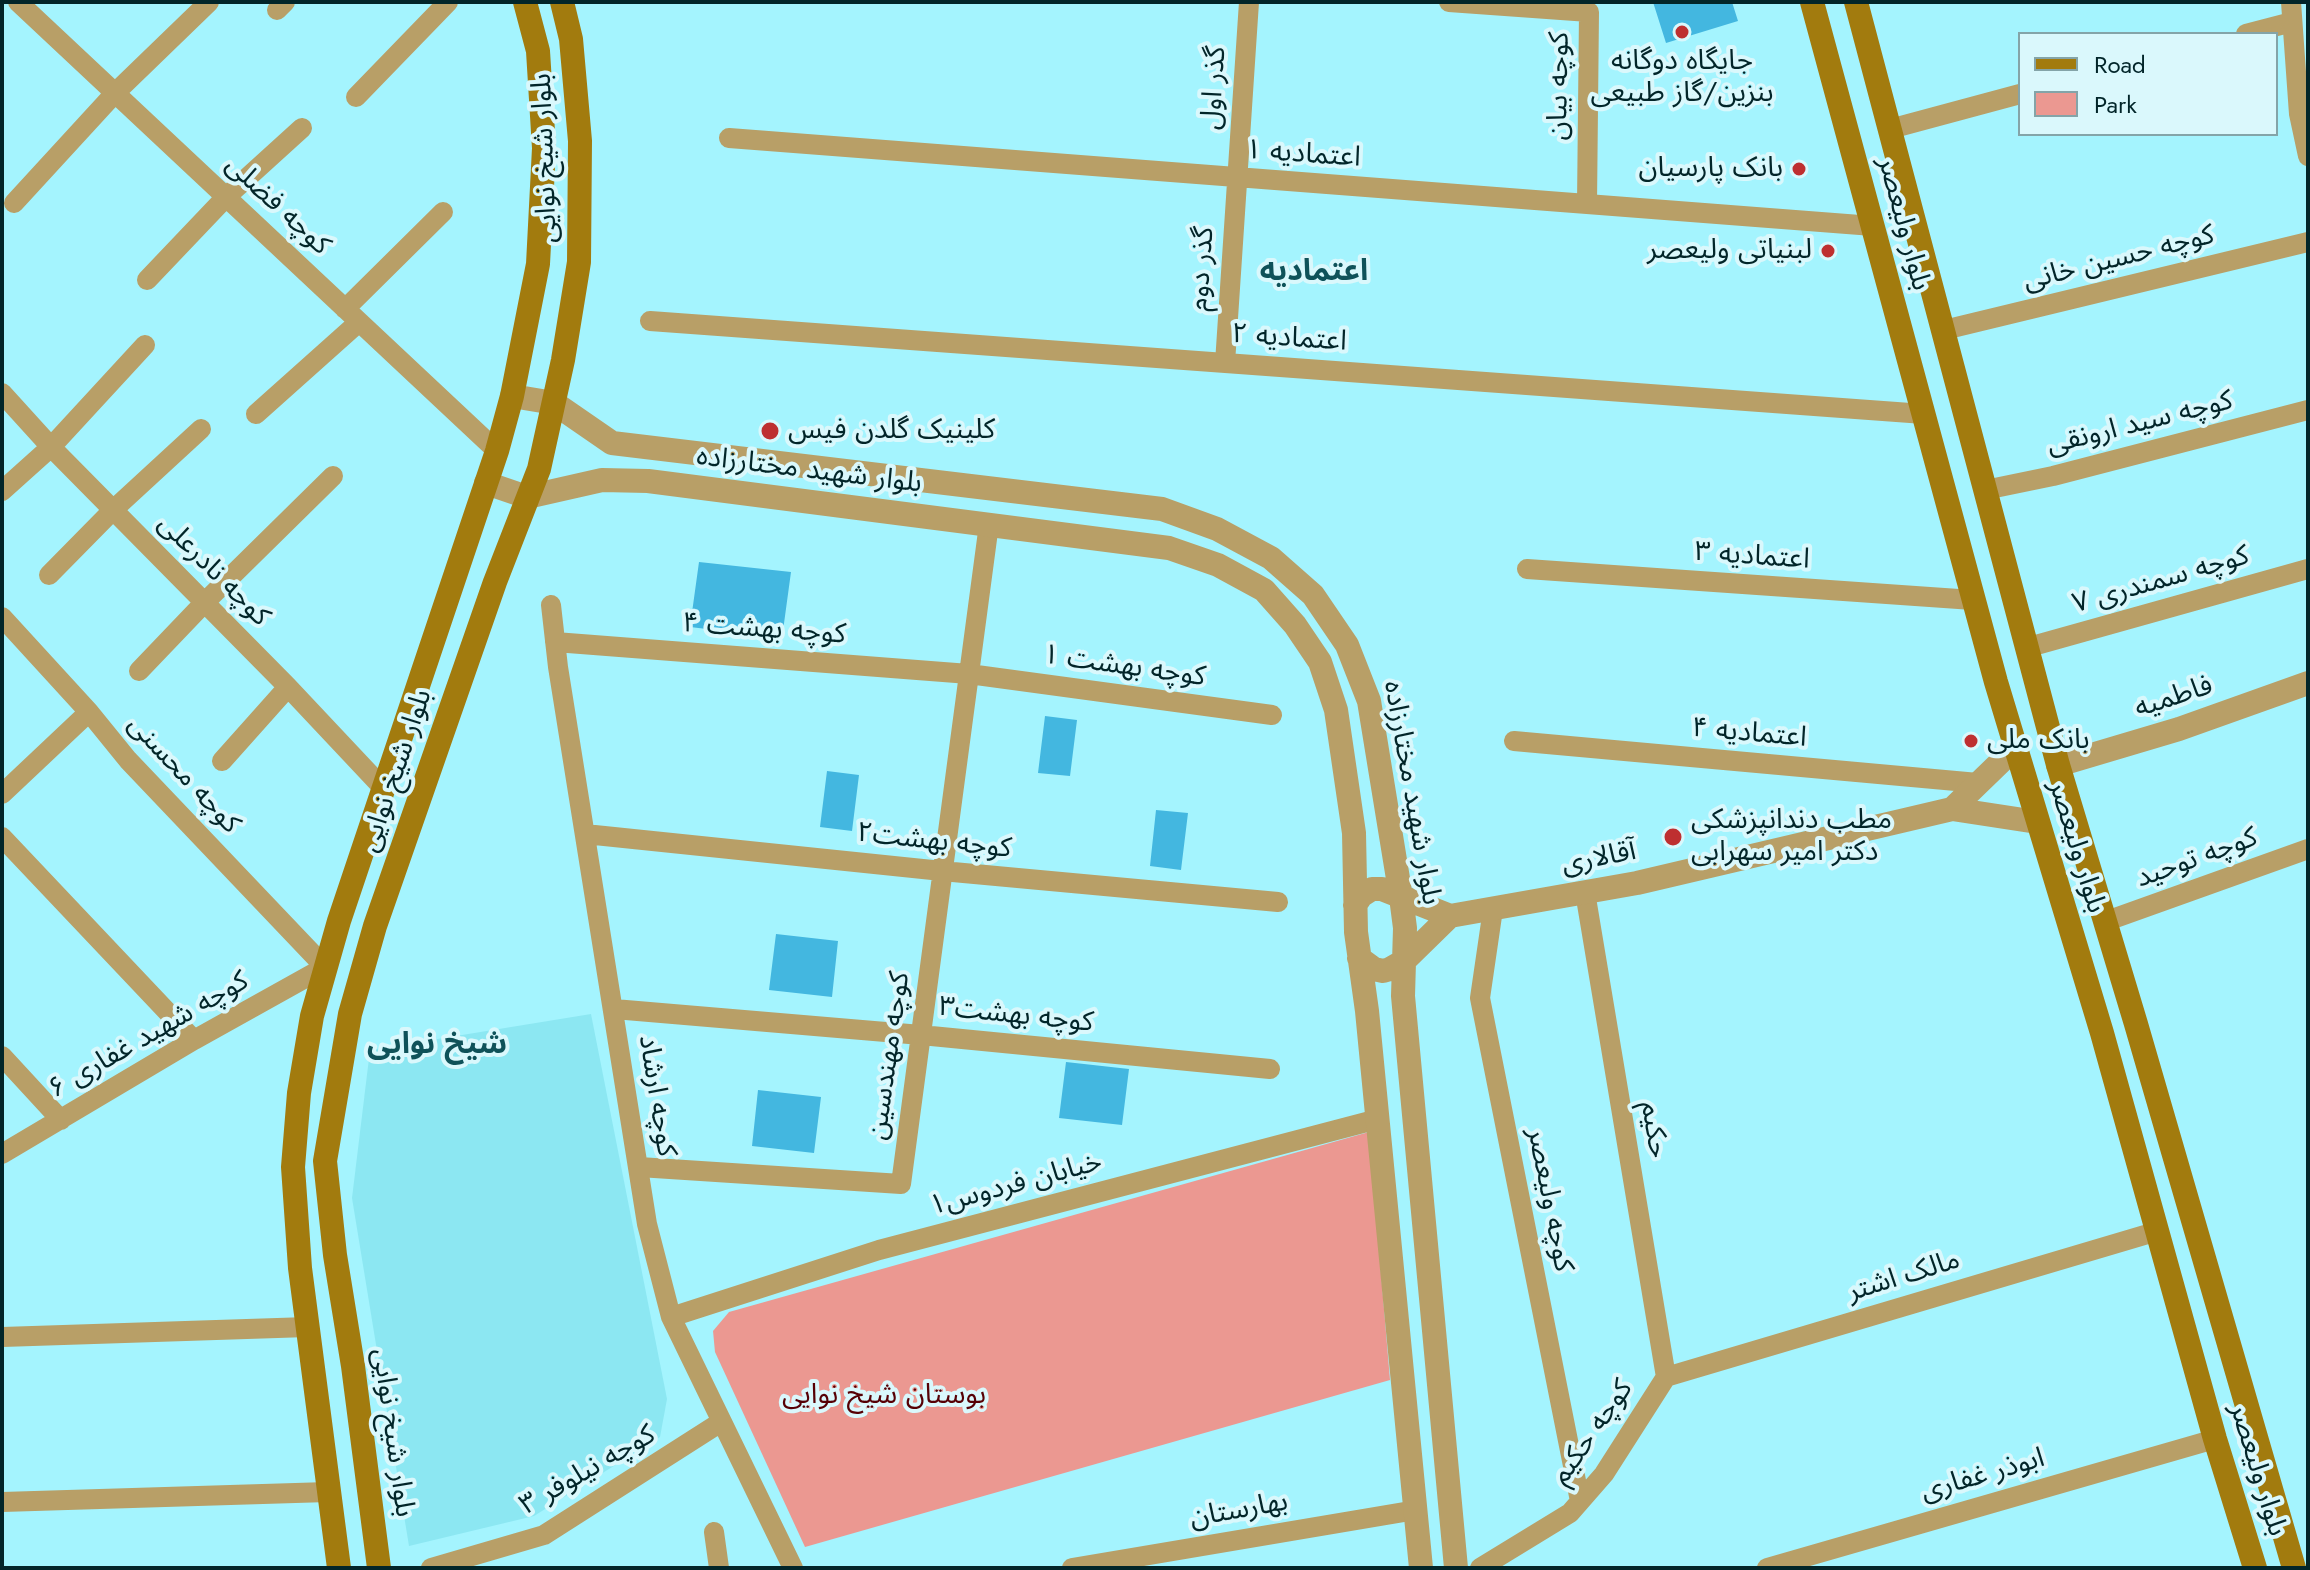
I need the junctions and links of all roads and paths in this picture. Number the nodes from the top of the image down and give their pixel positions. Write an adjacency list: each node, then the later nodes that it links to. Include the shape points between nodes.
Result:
1 (18, 2): 13 (street, کوچه فضلی)
2 (209, 2): 13 (street)
3 (448, 2): 15 (street)
4 (525, 2): 34 (main road, بلوار شیخ نوایی, via 538,51 544,148 538,264)
5 (562, 2): 35 (main road, بلوار شیخ نوایی, via 571,39 580,141 579,262)
6 (1249, 2): 20 (street, گذر اول)
7 (1449, 2): 23 (street, کوچه بیان, via 1589,12)
8 (1812, 2): 25 (main road, بلوار ولیعصر)
9 (1856, 2): 17 (main road, بلوار ولیعصر)
10 (2291, 12): 11 (street); 12 (street)
11 (2250, 32)
12 (2300, 43): 19 (street, via 2299,114)
13 (115, 93): 21 (street, کوچه فضلی); 22 (street)
14 (2018, 95): 17 (street)
15 (356, 97)
16 (302, 128): 21 (street)
17 (1890, 129): 30 (main road, بلوار ولیعصر)
18 (729, 138): 20 (street, اعتمادیه ۱)
19 (2308, 156)
20 (1237, 178): 23 (street, اعتمادیه ۱); 32 (street, گذر دوم)
21 (226, 197): 27 (street); 28 (street, کوچه فضلی)
22 (14, 203)
23 (1587, 204): 25 (street, اعتمادیه ۱)
24 (443, 212): 28 (street)
25 (1873, 226): 38 (main road, بلوار ولیعصر)
26 (2308, 242): 30 (street, کوچه حسین خانی)
27 (147, 280)
28 (352, 315): 37 (street); 41 (street, کوچه فضلی)
29 (650, 321): 32 (street, اعتمادیه ۲)
30 (1944, 330): 44 (main road, بلوار ولیعصر)
31 (145, 345): 40 (street)
32 (1225, 363): 38 (street, اعتمادیه ۲)
33 (2, 393): 40 (street, کوچه نادرعلی)
34 (512, 396): 35 (street, بلوار شهید مختارزاده); 41 (main road, بلوار شیخ نوایی)
35 (554, 403): 46 (main road, بلوار شیخ نوایی); 78 (street, بلوار شهید مختارزاده, via 612,443 1162,509 1217,529 1271,558 1313,595 1347,645 1369,701)
36 (2308, 410): 44 (street, کوچه سید ارونقی)
37 (256, 414)
38 (1924, 414): 52 (main road, بلوار ولیعصر)
39 (201, 429): 47 (street)
40 (51, 447): 45 (street); 47 (street, کوچه نادرعلی)
41 (497, 451): 43 (main road, بلوار شیخ نوایی)
42 (333, 476): 53 (street)
43 (486, 483): 46 (street); 69 (main road, بلوار شیخ نوایی)
44 (1985, 490): 57 (main road, بلوار ولیعصر)
45 (2, 491)
46 (527, 497): 48 (street, بلوار شهید مختارزاده, via 602,480 648,481); 111 (main road, بلوار شیخ نوایی, via 375,926 350,1014 325,1161)
47 (113, 510): 51 (street); 53 (street, کوچه نادرعلی)
48 (989, 524): 59 (street, کوچه مهندسین); 80 (street, بلوار شهید مختارزاده, via 1169,548 1218,565 1264,590 1320,662 1336,710 1354,833)
49 (1527, 569): 52 (street, اعتمادیه ۳)
50 (2308, 569): 57 (street, کوچه سمندری ۷)
51 (49, 575)
52 (1973, 600): 65 (main road, بلوار ولیعصر)
53 (205, 602): 58 (street); 61 (street, کوچه نادرعلی)
54 (551, 605): 56 (street, کوچه ارشاد)
55 (2, 617): 62 (street, کوچه محسنی)
56 (555, 642): 59 (street, کوچه بهشت ۴); 73 (street, کوچه ارشاد)
57 (2029, 647): 67 (main road, بلوار ولیعصر)
58 (139, 671)
59 (969, 674): 63 (street, کوچه بهشت ۱); 76 (street, کوچه مهندسین)
60 (2308, 683): 67 (street, فاطمیه)
61 (288, 687): 66 (street); 69 (street, کوچه نادرعلی)
62 (89, 712): 70 (street); 86 (street, کوچه محسنی)
63 (1272, 715)
64 (1514, 741): 68 (street, اعتمادیه ۴)
65 (2015, 748): 68 (street); 72 (main road, بلوار ولیعصر)
66 (222, 761)
67 (2058, 765): 83 (main road, بلوار ولیعصر)
68 (1978, 783): 71 (street)
69 (383, 788): 86 (main road, بلوار شیخ نوایی)
70 (2, 794)
71 (1952, 809): 72 (street); 77 (street, آقالاری)
72 (2037, 822): 89 (main road, بلوار ولیعصر)
73 (585, 834): 76 (street, کوچه بهشت۲); 87 (street, کوچه ارشاد)
74 (2, 837): 91 (street)
75 (2308, 849): 83 (street, کوچه توحید)
76 (942, 871): 79 (street, کوچه بهشت۲); 90 (street, کوچه مهندسین)
77 (1585, 892): 81 (street, آقالاری); 102 (street, حکیم)
78 (1401, 897): 80 (street, via 1372,889); 82 (street); 85 (street, بلوار شهید مختارزاده)
79 (1278, 902)
80 (1355, 905): 84 (street, بلوار شهید مختارزاده)
81 (1493, 909): 82 (street, آقالاری); 106 (street, کوچه ولیعصر, via 1480,998)
82 (1450, 916): 85 (street)
83 (2104, 922): 88 (main road, بلوار ولیعصر)
84 (1359, 958): 85 (street, via 1383,971); 94 (street, بلوار شهید مختارزاده)
85 (1404, 961): 117 (street, بلوار شهید مختارزاده)
86 (325, 967): 91 (street, کوچه شهید غفاری ۶); 100 (main road, بلوار شیخ نوایی, via 299,1093 293,1167)
87 (614, 1009): 90 (street, کوچه بهشت۳); 97 (street, کوچه ارشاد)
88 (2136, 1024): 89 (main road); 121 (main road, بلوار ولیعصر)
89 (2102, 1033): 98 (main road, بلوار ولیعصر)
90 (921, 1035): 93 (street, کوچه بهشت۳); 97 (street, کوچه مهندسین, via 901,1184)
91 (194, 1040): 95 (street, کوچه شهید غفاری ۶)
92 (2, 1056): 95 (street)
93 (1270, 1069)
94 (1378, 1119): 99 (street, خیابان فردوس۱, via 879,1250); 108 (street, بلوار شهید مختارزاده)
95 (61, 1120): 96 (street, کوچه شهید غفاری ۶)
96 (2, 1154)
97 (639, 1167): 99 (street, کوچه ارشاد, via 647,1224)
98 (2158, 1231): 102 (street, مالک اشتر); 104 (main road, بلوار ولیعصر)
99 (671, 1317): 103 (street, کوچه ارشاد)
100 (308, 1327): 101 (street); 105 (main road, بلوار شیخ نوایی)
101 (2, 1337)
102 (1666, 1377): 106 (street, کوچه حکیم, via 1604,1474)
103 (721, 1422): 112 (street, کوچه نیلوفر ۳, via 544,1535); 114 (street, کوچه ارشاد)
104 (2215, 1439): 119 (street, ابوذر غفاری); 120 (main road, بلوار ولیعصر)
105 (328, 1492): 107 (street); 110 (main road, بلوار شیخ نوایی)
106 (1580, 1501): 118 (street, کوچه حکیم, via 1570,1513)
107 (2, 1502)
108 (1416, 1510): 115 (street, بهارستان); 116 (street, بلوار شهید مختارزاده)
109 (714, 1532): 113 (street)
110 (339, 1568)
111 (379, 1568)
112 (431, 1568)
113 (719, 1568)
114 (793, 1568)
115 (1072, 1568)
116 (1421, 1568)
117 (1456, 1568)
118 (1480, 1568)
119 (1767, 1568)
120 (2255, 1568)
121 (2294, 1568)

